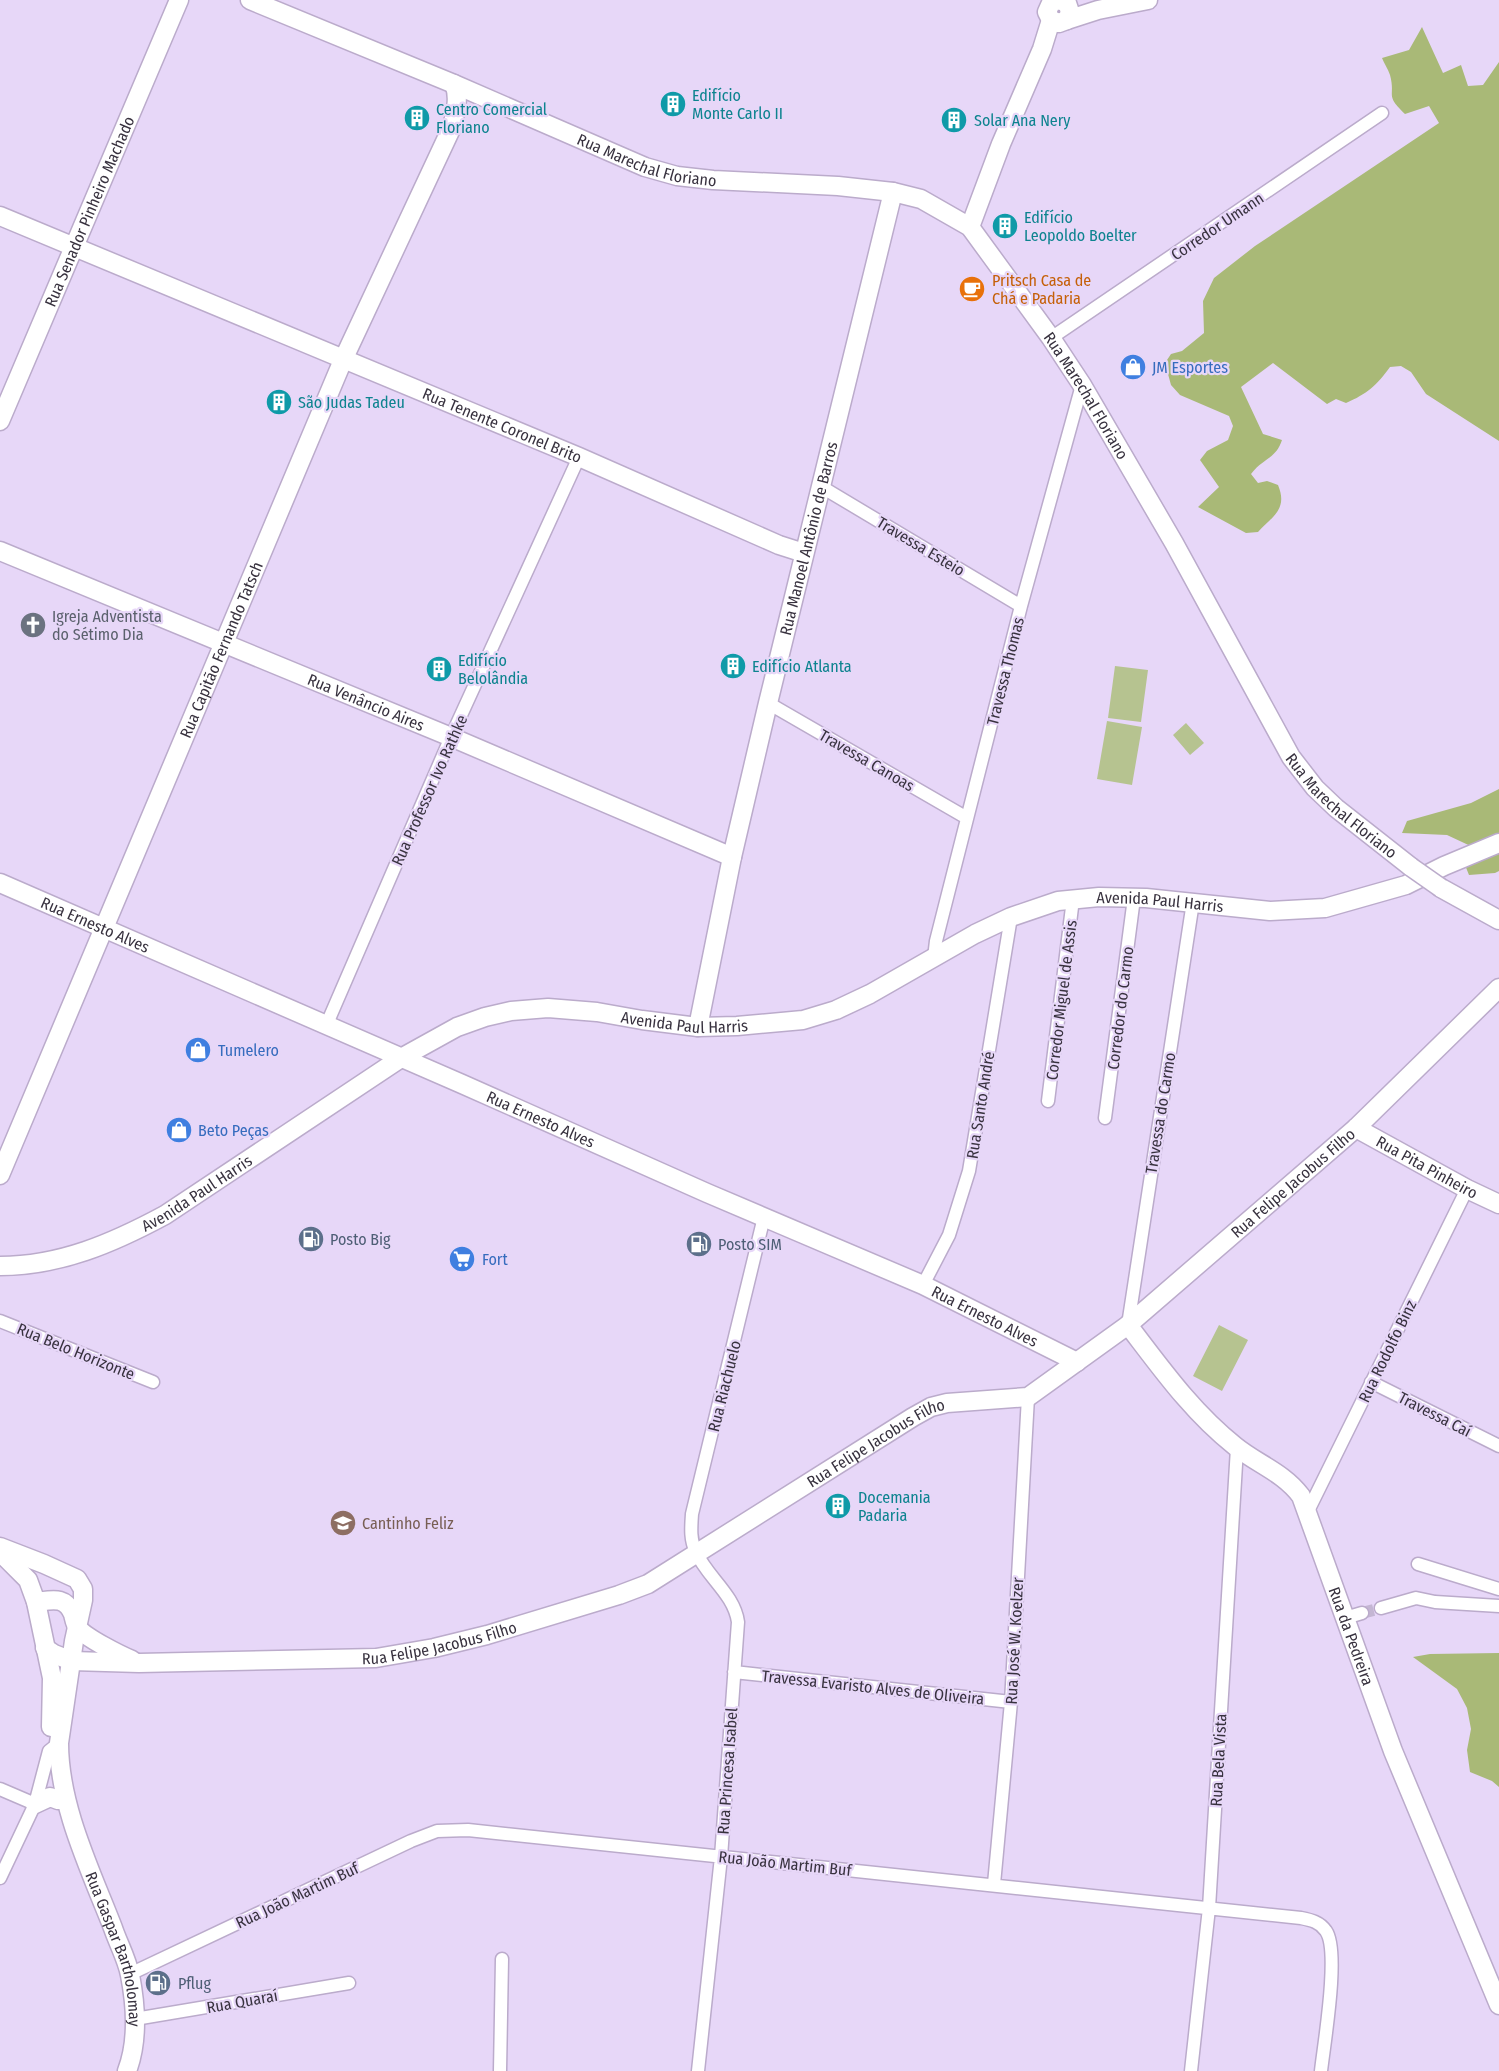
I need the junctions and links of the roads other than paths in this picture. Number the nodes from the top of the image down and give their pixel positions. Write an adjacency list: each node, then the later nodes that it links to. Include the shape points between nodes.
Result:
1 (179, 0): 12 (main road, Rua Senador Pinheiro Machado)
2 (250, 0): 5 (main road, Rua Marechal Floriano)
3 (1148, 0): 4 (main road)
4 (1066, 9): 11 (main road, via 1042,49)
5 (454, 84): 6 (main road, Rua Marechal Floriano); 8 (main road, Rua Capitão Fernando Tatsch, via 457,103)
6 (484, 97): 8 (main road, Rua Capitão Fernando Tatsch, via 471,100); 9 (main road, Rua Marechal Floriano, via 645,168 677,177)
7 (1382, 114): 13 (street, Corredor Umann)
8 (452, 127): 14 (main road, Rua Capitão Fernando Tatsch)
9 (893, 192): 11 (main road, Rua Marechal Floriano, via 921,199); 18 (main road, Rua Manoel Antônio de Barros)
10 (0, 216): 12 (main road, Rua Tenente Coronel Brito)
11 (970, 227): 13 (main road, Rua Marechal Floriano)
12 (74, 247): 14 (main road, Rua Tenente Coronel Brito); 16 (main road, Rua Senador Pinheiro Machado)
13 (1051, 338): 15 (main road, Rua Marechal Floriano)
14 (344, 360): 17 (main road, Rua Tenente Coronel Brito); 22 (main road, Rua Capitão Fernando Tatsch)
15 (1082, 385): 21 (street, Travessa Thomas); 32 (main road, Rua Marechal Floriano, bridge, via 1291,757 1336,808 1393,854 1441,888)
16 (0, 421)
17 (579, 457): 20 (main road, Rua Tenente Coronel Brito); 24 (street, Rua Professor Ivo Rathke)
18 (820, 486): 20 (main road, Rua Manoel Antônio de Barros); 21 (street, Travessa Esteio)
19 (0, 551): 22 (main road, Rua Venâncio Aires)
20 (804, 554): 23 (main road, Rua Manoel Antônio de Barros)
21 (1021, 606): 25 (street, Travessa Thomas)
22 (224, 644): 24 (main road, Rua Venâncio Aires); 36 (main road, Rua Capitão Fernando Tatsch)
23 (768, 703): 25 (street, Travessa Canoas); 27 (main road, Rua Manoel Antônio de Barros)
24 (451, 737): 27 (main road, Rua Venâncio Aires); 39 (street, Rua Professor Ivo Rathke)
25 (967, 818): 37 (street, Travessa Thomas)
26 (1499, 843): 31 (main road, Avenida Paul Harris, via 1406,885 1325,908 1270,910)
27 (732, 857): 40 (main road, Rua Manoel Antônio de Barros)
28 (0, 883): 36 (main road, Rua Ernesto Alves)
29 (1134, 898): 30 (main road, Avenida Paul Harris); 31 (main road, Avenida Paul Harris); 43 (street, Corredor do Carmo)
30 (1073, 899): 34 (main road, Avenida Paul Harris); 42 (street, Corredor Miguel de Assis)
31 (1193, 902): 52 (street, Travessa do Carmo)
32 (1476, 906): 33 (main road); 35 (main road, Rua Marechal Floriano)
33 (1499, 911)
34 (1011, 917): 37 (main road, Avenida Paul Harris); 50 (street, Rua Santo André, via 969,1171 949,1235)
35 (1499, 920)
36 (103, 927): 39 (main road, Rua Ernesto Alves); 45 (main road, Rua Capitão Fernando Tatsch)
37 (933, 958): 40 (main road, Avenida Paul Harris, via 870,994 821,1015 772,1023)
38 (1499, 988): 44 (main road, Rua Felipe Jacobus Filho)
39 (326, 1026): 41 (main road, Rua Ernesto Alves)
40 (698, 1027): 41 (main road, Avenida Paul Harris, via 577,1009 511,1011 457,1027)
41 (401, 1058): 48 (main road, Rua Ernesto Alves); 49 (main road, Avenida Paul Harris, via 165,1215 125,1236 79,1255)
42 (1048, 1101)
43 (1105, 1118)
44 (1356, 1128): 46 (main road, Rua Pita Pinheiro); 52 (main road, Rua Felipe Jacobus Filho)
45 (0, 1175)
46 (1467, 1189): 47 (main road, Rua Pita Pinheiro); 55 (street, Rua Rodolfo Binz)
47 (1499, 1204)
48 (764, 1218): 50 (main road, Rua Ernesto Alves); 62 (street, Rua Riachuelo, via 692,1514 690,1530)
49 (0, 1266)
50 (923, 1285): 53 (main road, Rua Ernesto Alves)
51 (0, 1321): 54 (street, Rua Belo Horizonte)
52 (1128, 1324): 53 (main road, Rua Felipe Jacobus Filho); 58 (main road, Rua da Pedreira, via 1180,1393)
53 (1077, 1362): 56 (main road, Rua Felipe Jacobus Filho)
54 (153, 1382)
55 (1371, 1382): 57 (street, Travessa Caí); 59 (street, Rua Rodolfo Binz)
56 (1028, 1397): 62 (main road, Rua Felipe Jacobus Filho, via 930,1407); 73 (street, Rua José W. Koelzer)
57 (1499, 1446)
58 (1237, 1448): 59 (main road, Rua da Pedreira, via 1292,1483); 82 (street, Rua Bela Vista)
59 (1307, 1513): 86 (main road, Rua da Pedreira, via 1354,1616 1393,1751)
60 (0, 1547): 68 (main road, via 77,1579 83,1589)
61 (0, 1552): 65 (main road, via 28,1580)
62 (696, 1555): 71 (main road, Rua Felipe Jacobus Filho, via 648,1584 619,1595 434,1648 376,1658); 72 (street, Rua Princesa Isabel, via 726,1594 737,1618)
63 (1418, 1564): 64 (street)
64 (1499, 1588)
65 (36, 1602): 68 (main road, via 65,1602); 69 (main road)
66 (1499, 1606): 67 (street, via 1416,1598)
67 (1381, 1608)
68 (78, 1628): 70 (main road); 71 (main road)
69 (45, 1648): 70 (main road); 74 (main road, via 53,1688)
70 (72, 1661): 71 (main road, Rua Felipe Jacobus Filho); 74 (main road)
71 (139, 1663)
72 (734, 1672): 73 (street, Travessa Evaristo Alves de Oliveira); 79 (street, Rua Princesa Isabel)
73 (1011, 1702): 81 (street, Rua José W. Koelzer)
74 (54, 1747): 76 (main road, Rua Gaspar Bartholomay, via 52,1783); 77 (street); 78 (main road, Rua Gaspar Bartholomay)
75 (0, 1789): 77 (street)
76 (58, 1800): 77 (main road, via 50,1797); 78 (main road, Rua Gaspar Bartholomay)
77 (35, 1804): 80 (street)
78 (76, 1830): 84 (main road, Rua Gaspar Bartholomay)
79 (722, 1857): 81 (street, Rua João Martim Buf); 84 (street, Rua João Martim Buf, via 468,1830 437,1831); 90 (street, Rua Princesa Isabel)
80 (0, 1878)
81 (994, 1884): 82 (street, Rua João Martim Buf)
82 (1209, 1908): 91 (street, Rua Bela Vista); 92 (street, Rua João Martim Buf, via 1302,1918 1318,1923 1326,1931 1331,1942 1331,1975)
83 (502, 1959): 89 (street)
84 (130, 1974): 87 (main road, Rua Gaspar Bartholomay)
85 (349, 1983): 87 (street, Rua Quaraí)
86 (1499, 2005)
87 (135, 2019): 88 (main road, Rua Gaspar Bartholomay, via 135,2042)
88 (127, 2071)
89 (500, 2071)
90 (698, 2071)
91 (1191, 2071)
92 (1321, 2071)

